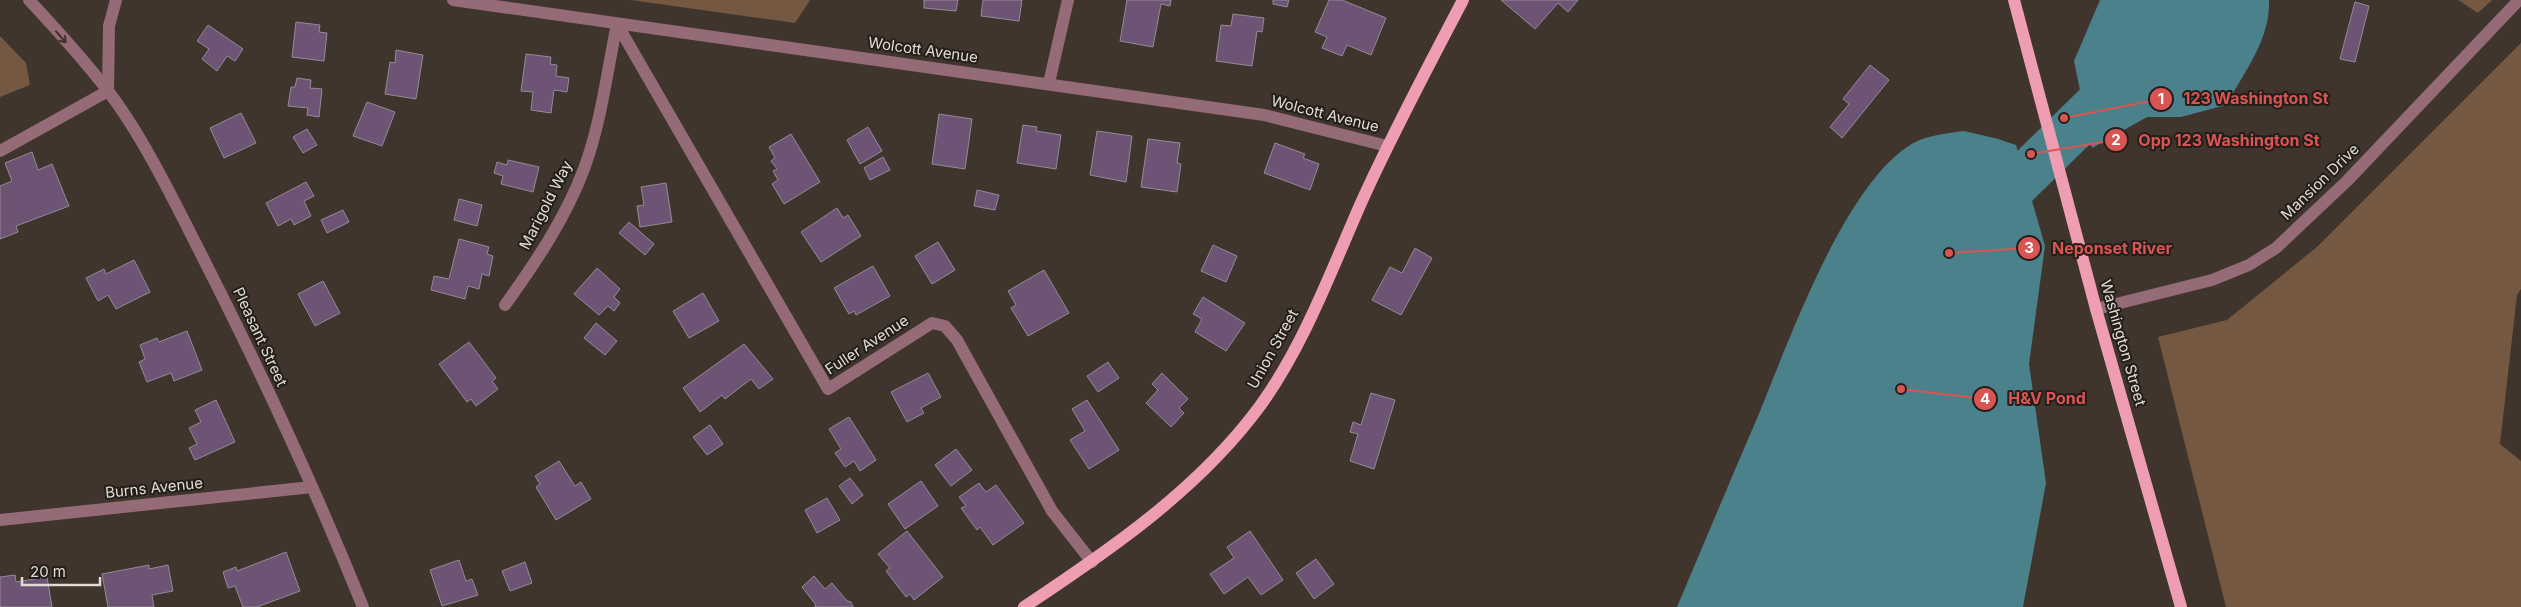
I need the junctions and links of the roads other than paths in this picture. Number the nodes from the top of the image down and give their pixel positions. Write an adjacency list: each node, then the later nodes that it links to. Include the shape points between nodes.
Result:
1 (29, 0): 10 (street, Pleasant Street, one-way to 10)
2 (116, 0): 10 (street, via 109,26)
3 (453, 0): 8 (street, Wolcott Avenue)
4 (1068, 0): 9 (street)
5 (1464, 0): 11 (main road, Union Street)
6 (2014, 0): 14 (main road, Washington Street)
7 (2519, 0): 14 (street, Mansion Drive, via 2347,181 2276,248 2249,265 2212,280)
8 (616, 24): 9 (street, Wolcott Avenue); 13 (street, Marigold Way, via 601,105 584,169 547,246); 17 (street, Fuller Avenue, via 828,389 932,323 945,326 957,340 1052,511)
9 (1049, 83): 11 (street, Wolcott Avenue, via 1264,115)
10 (108, 91): 12 (street); 15 (street, Pleasant Street, via 182,217 233,317)
11 (1387, 146): 17 (main road, Union Street, via 1296,346 1260,406 1204,472)
12 (0, 151)
13 (505, 304)
14 (2096, 309): 20 (main road, Washington Street)
15 (312, 488): 16 (street, Burns Avenue); 18 (street, Pleasant Street)
16 (0, 520)
17 (1092, 562): 19 (main road, Union Street)
18 (363, 607)
19 (1024, 607)
20 (2181, 607)

